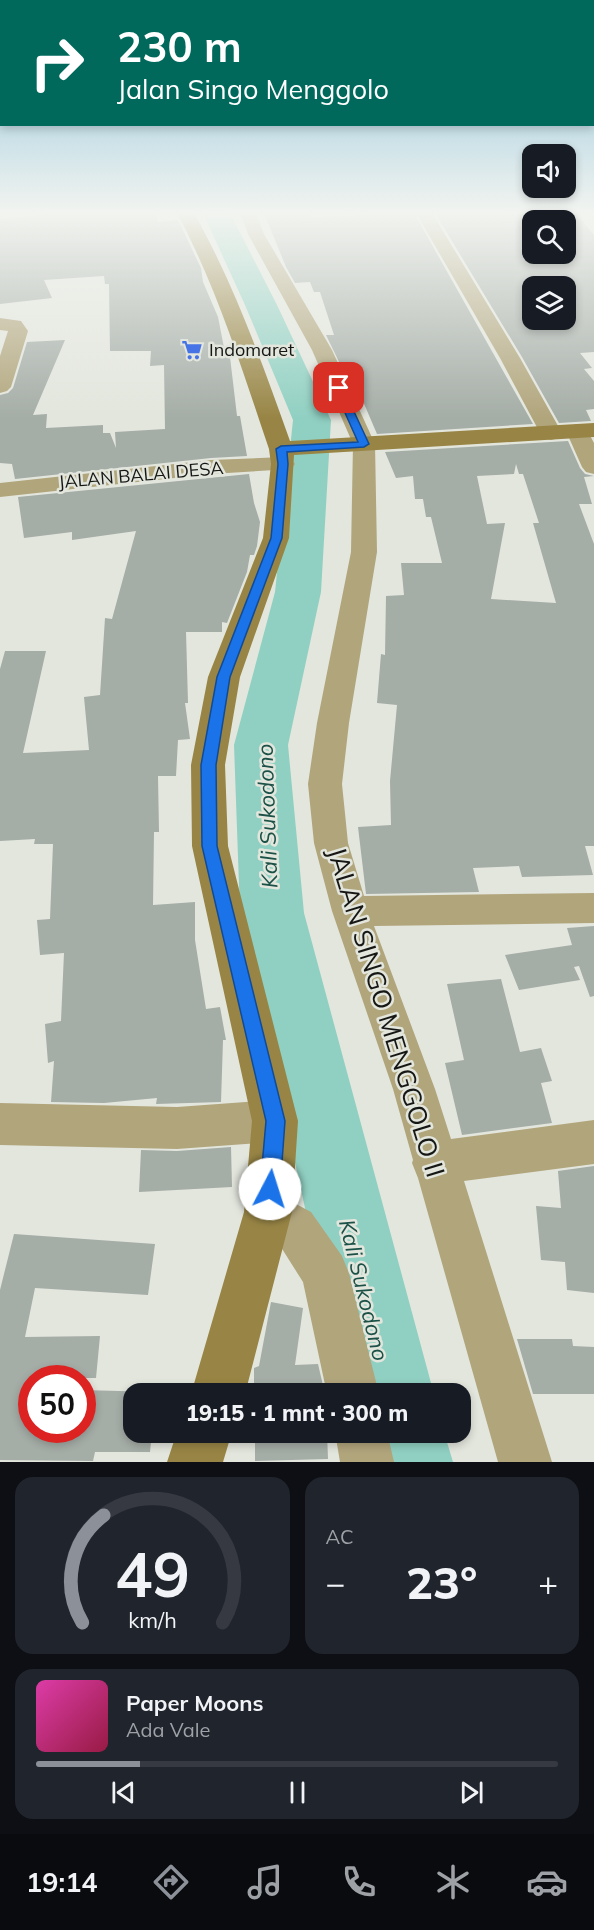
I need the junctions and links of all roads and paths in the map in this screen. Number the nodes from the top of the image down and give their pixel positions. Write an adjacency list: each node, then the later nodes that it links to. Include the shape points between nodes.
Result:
1 (218, 281): 9 (main road)
2 (283, 281): 8 (street, via 322,350)
3 (464, 281): 7 (street)
4 (0, 324): 5 (street, via 14,326 18,331)
5 (0, 387)
6 (586, 430): 7 (main road); 10 (street)
7 (551, 432): 8 (main road)
8 (357, 445): 9 (main road); 13 (street, JALAN SINGO MENGGOLO II, via 364,552 325,784 331,843)
9 (285, 454): 11 (street, JALAN BALAI DESA, via 211,467); 14 (main road, via 276,538 224,677 208,765 210,846)
10 (594, 467)
11 (0, 490)
12 (594, 909): 13 (street)
13 (350, 910): 17 (street, JALAN SINGO MENGGOLO II, via 414,1089)
14 (275, 1121): 15 (street, via 177,1128); 18 (main road)
15 (0, 1124)
16 (594, 1142): 17 (street)
17 (434, 1163): 25 (street, JALAN SINGO MENGGOLO II)
18 (268, 1212): 19 (main road); 20 (street, via 294,1228 325,1273)
19 (221, 1383)
20 (350, 1383)
21 (201, 1443): 23 (main road)
22 (364, 1443): 24 (street)
23 (195, 1462)
24 (367, 1462)
25 (525, 1462)

